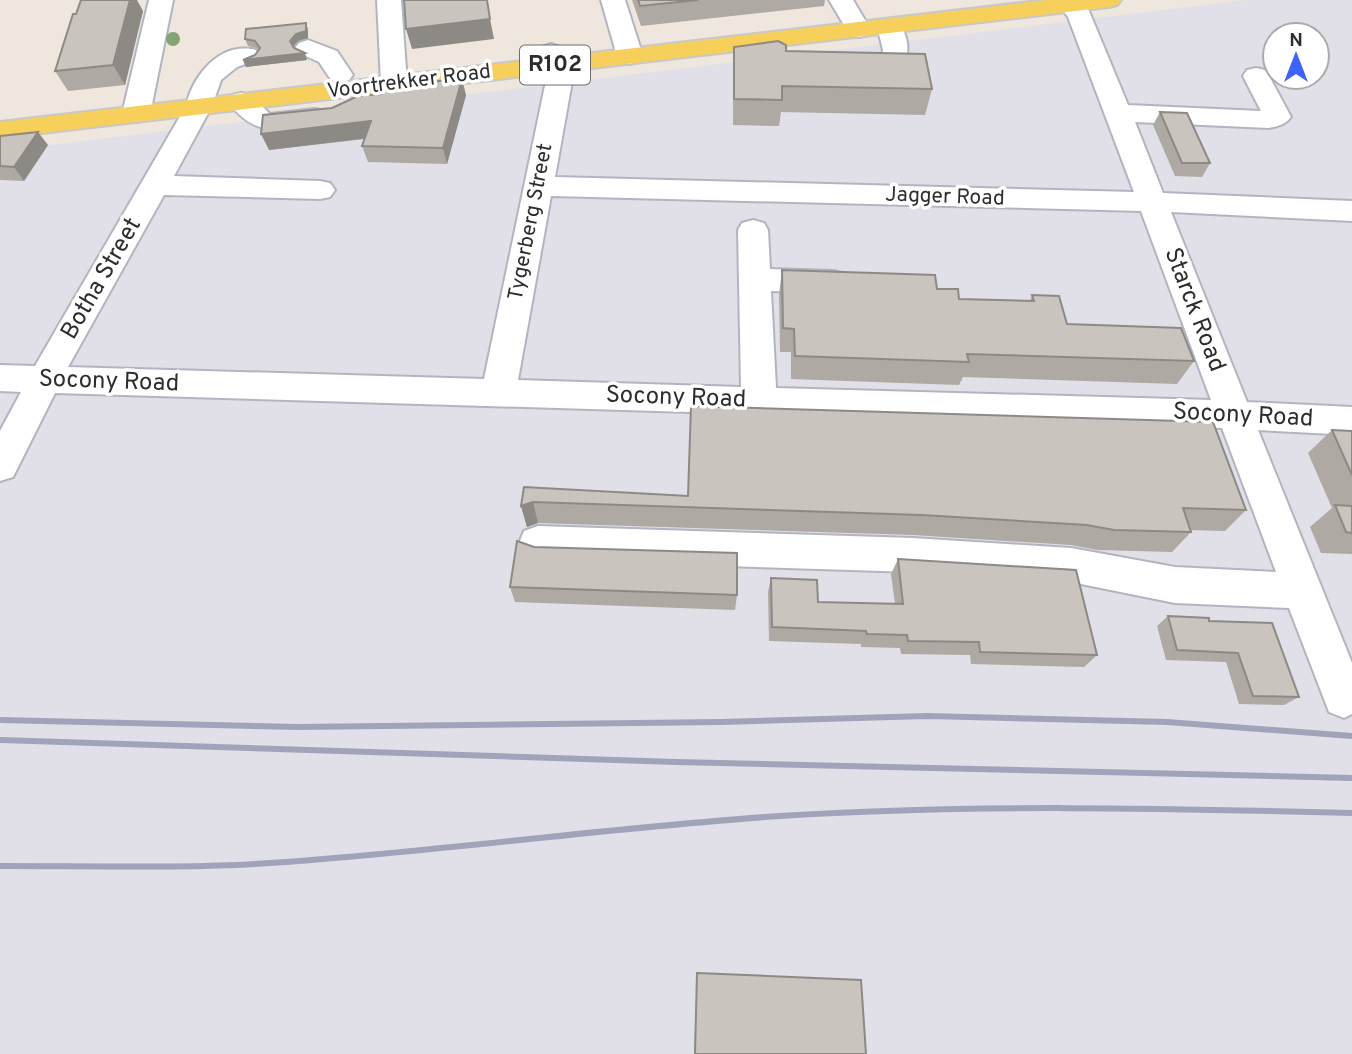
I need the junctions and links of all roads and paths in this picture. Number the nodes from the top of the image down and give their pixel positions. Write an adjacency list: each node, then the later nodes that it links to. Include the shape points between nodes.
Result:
1 (161, 0): 21 (street)
2 (389, 0): 18 (street)
3 (613, 0): 11 (street)
4 (992, 0): 7 (main road, Voortrekker Road / R102)
5 (1109, 0): 6 (main road, Voortrekker Road / R102)
6 (1069, 2): 8 (main road, Voortrekker Road / R102); 23 (street, Starck Road, via 1080,16)
7 (850, 15): 8 (main road, Voortrekker Road / R102); 9 (main road, Voortrekker Road / R102); 11 (main road, Voortrekker Road / R102)
8 (889, 26): 15 (street, via 897,50 893,61)
9 (766, 41): 11 (main road, Voortrekker Road / R102); 14 (street)
10 (308, 48): 16 (street, via 327,55)
11 (628, 49): 13 (main road, Voortrekker Road / R102)
12 (247, 55): 19 (street, Botha Street, via 217,66 208,75)
13 (554, 58): 18 (main road, Voortrekker Road / R102); 26 (street, Tygerberg Street, via 560,76)
14 (788, 62)
15 (829, 66)
16 (340, 75): 18 (main road, Voortrekker Road / R102); 19 (main road, Voortrekker Road / R102)
17 (1256, 76): 23 (street, via 1277,117)
18 (385, 80): 20 (street, via 337,114 267,122)
19 (200, 99): 20 (main road, Voortrekker Road / R102); 21 (main road, Voortrekker Road / R102); 25 (street, Botha Street)
20 (241, 101)
21 (138, 106): 22 (main road, Voortrekker Road / R102); 24 (main road, Voortrekker Road / R102)
22 (0, 113)
23 (1118, 113): 28 (street, Starck Road)
24 (0, 130)
25 (155, 185): 27 (street); 34 (street, Botha Street)
26 (538, 186): 28 (street, Jagger Road); 35 (street, Tygerberg Street)
27 (320, 190)
28 (1152, 202): 29 (street, Jagger Road); 37 (street, Starck Road)
29 (1352, 211)
30 (753, 230): 31 (street)
31 (755, 280): 32 (street); 36 (street)
32 (865, 283)
33 (0, 379): 34 (street, Socony Road)
34 (44, 380): 35 (street, Socony Road); 39 (street, Botha Street)
35 (498, 393): 36 (street, Socony Road)
36 (759, 401): 37 (street, Socony Road)
37 (1235, 416): 38 (street, Socony Road); 41 (street, Starck Road)
38 (1352, 421)
39 (0, 466)
40 (538, 543): 41 (street, via 1058,564 1175,585)
41 (1303, 592): 42 (street, Starck Road)
42 (1344, 697)

